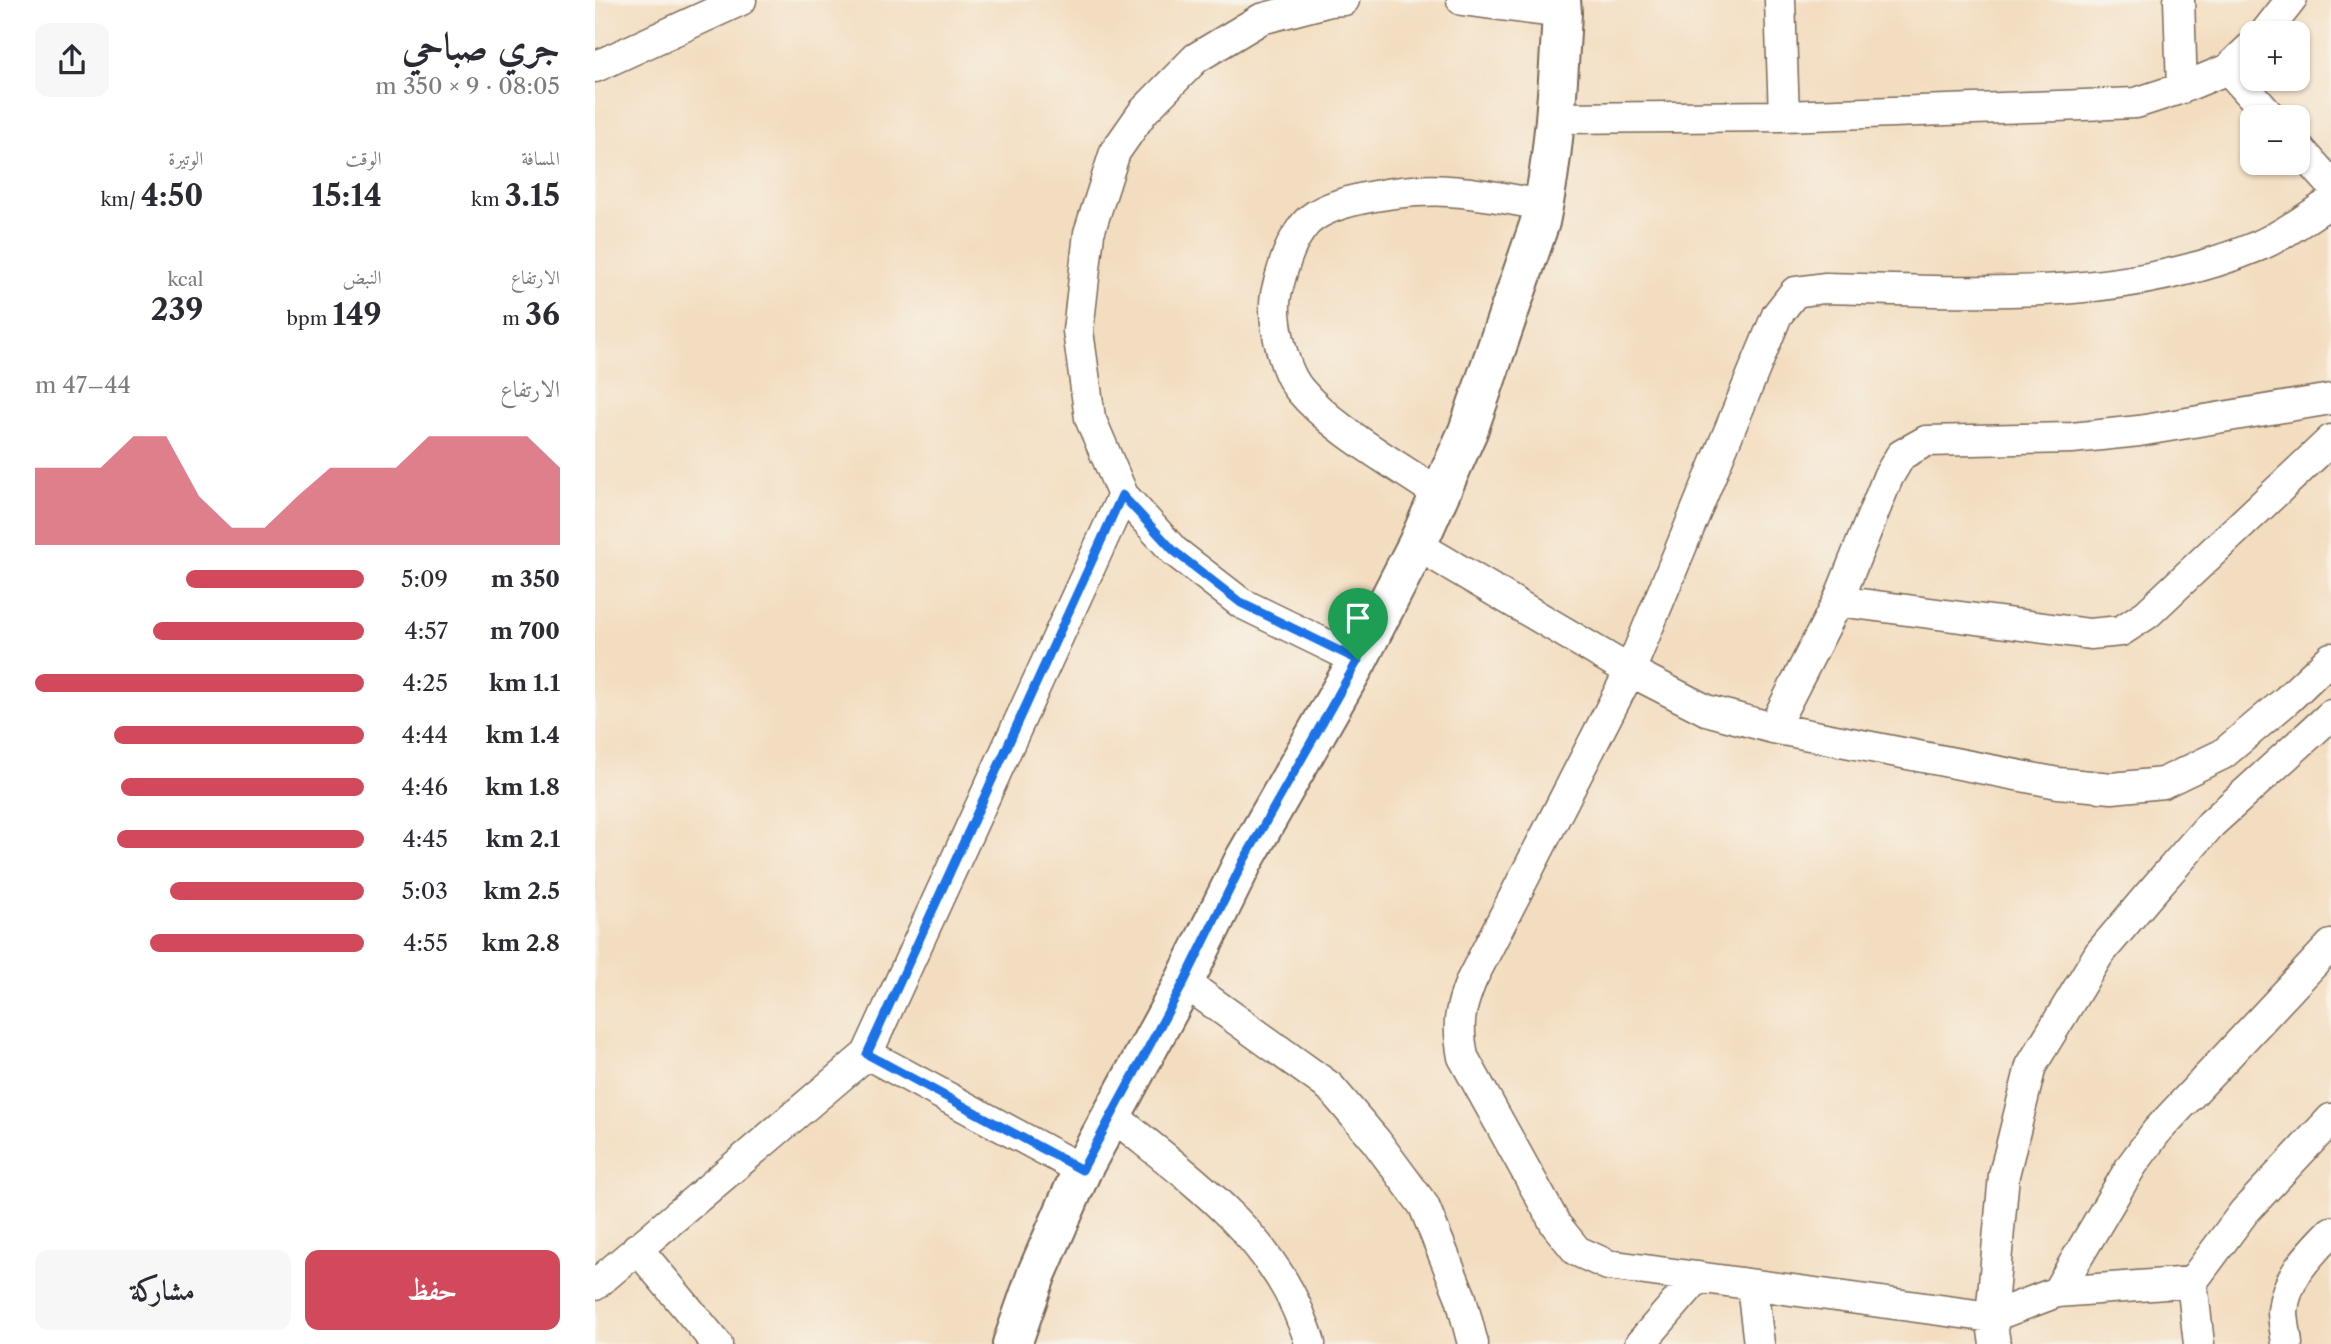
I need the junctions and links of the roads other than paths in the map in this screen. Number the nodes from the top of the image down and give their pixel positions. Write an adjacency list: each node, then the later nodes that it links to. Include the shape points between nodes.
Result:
1 (741, 0): 10 (street)
2 (1345, 0): 22 (street, via 1261,19 1196,58 1143,112 1115,152 1089,233 1078,331 1090,418)
3 (1462, 0): 7 (street)
4 (1780, 0): 14 (street)
5 (2179, 0): 12 (street)
6 (2291, 0): 8 (street)
7 (1561, 7): 15 (main road)
8 (2274, 21)
9 (2240, 58): 11 (street)
10 (595, 67)
11 (2228, 69): 12 (street); 13 (street)
12 (2182, 88): 14 (street, via 2136,103)
13 (2260, 105)
14 (1784, 117): 15 (street)
15 (1556, 118): 19 (main road)
16 (2310, 160): 17 (street)
17 (2331, 184)
18 (2331, 202): 28 (street, via 2260,246 2188,270 2110,285 2031,292 1824,288 1795,292 1777,315)
19 (1544, 205): 23 (main road, via 1493,362); 23 (street, via 1447,190 1385,194 1341,203 1307,222 1287,255 1274,302 1280,349 1298,389 1331,421)
20 (2331, 400): 25 (street, via 2072,438 1926,442 1901,455 1888,477)
21 (2331, 440): 25 (street, via 2147,614 2121,631 2090,634)
22 (1122, 495): 27 (street, via 1174,551 1241,603); 33 (street)
23 (1440, 495): 24 (main road)
24 (1417, 545): 27 (main road); 28 (street)
25 (1838, 601): 30 (street)
26 (2331, 658): 30 (street, via 2223,754 2163,783 2112,788 2058,783)
27 (1358, 660): 32 (main road, via 1244,860)
28 (1630, 671): 30 (street, via 1706,710); 39 (street, via 1471,981 1458,1030 1463,1057 1556,1225 1577,1251 1608,1265)
29 (2331, 715): 44 (street, via 2211,824 2148,896 2099,954 2031,1066 2004,1175)
30 (1773, 729)
31 (2331, 945): 43 (street, via 2157,1131)
32 (1184, 982): 34 (main road); 48 (street, via 1330,1087 1376,1141 1424,1206 1461,1298)
33 (867, 1054): 36 (street); 38 (street)
34 (1112, 1115): 36 (main road); 47 (street, via 1242,1226 1293,1298)
35 (2331, 1119): 40 (street, via 2244,1212)
36 (1082, 1170): 46 (main road)
37 (2331, 1232): 52 (street, via 2302,1262 2291,1282 2283,1311)
38 (637, 1248): 41 (street); 45 (street)
39 (1698, 1277): 42 (street); 49 (street)
40 (2192, 1282): 43 (street); 51 (street)
41 (595, 1285)
42 (1752, 1286): 44 (street); 50 (street)
43 (2056, 1292): 44 (street)
44 (1993, 1331)
45 (717, 1344)
46 (1012, 1344)
47 (1310, 1344)
48 (1473, 1344)
49 (1640, 1344)
50 (1759, 1344)
51 (2199, 1344)
52 (2287, 1344)

